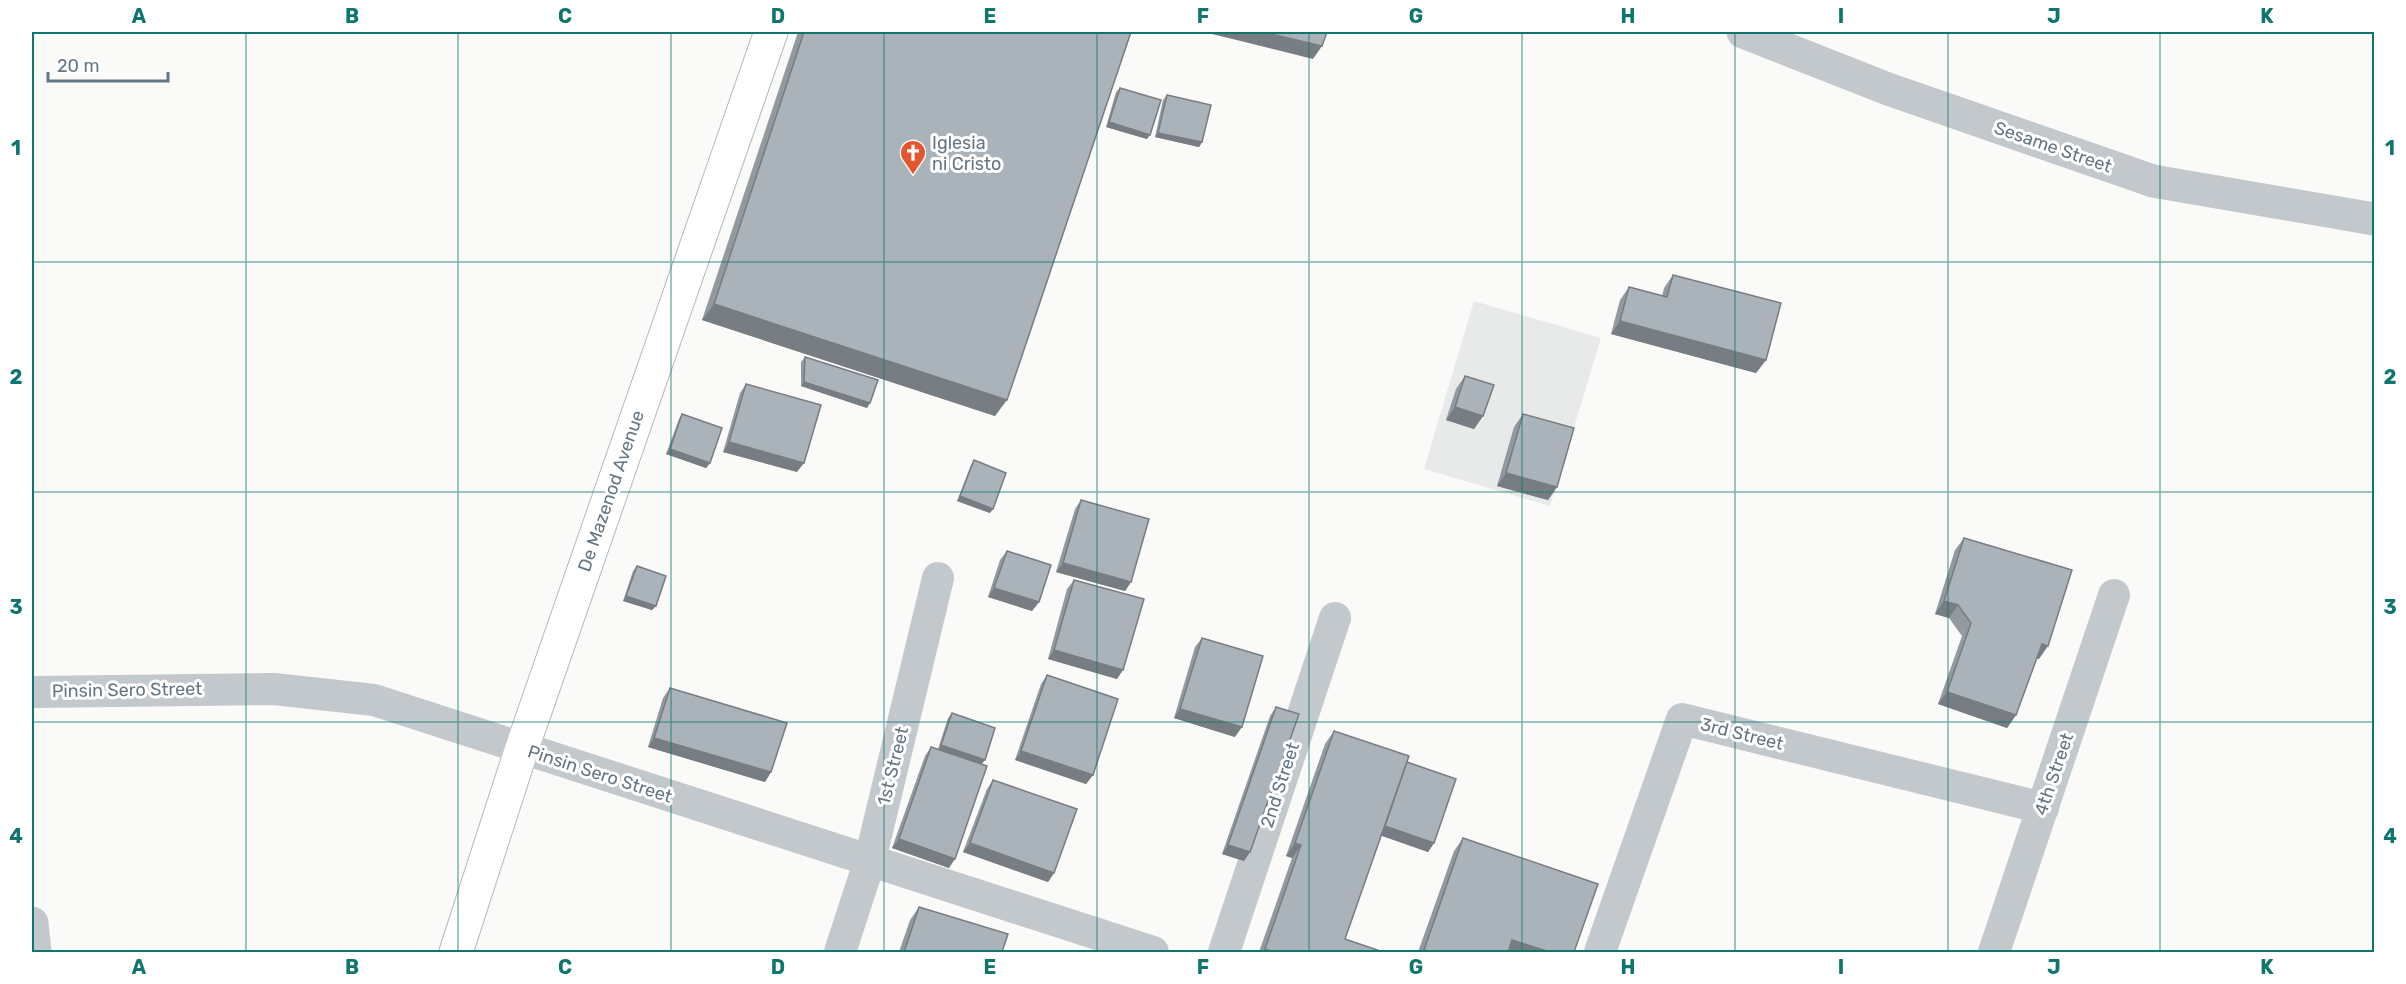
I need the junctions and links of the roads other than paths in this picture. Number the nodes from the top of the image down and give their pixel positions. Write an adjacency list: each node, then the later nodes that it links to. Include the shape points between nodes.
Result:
1 (771, 32): 8 (main road, De Mazenod Avenue)
2 (1743, 32): 3 (street, Sesame Street, via 1888,89 2153,181)
3 (2374, 219)
4 (938, 578): 10 (street, 1st Street)
5 (2114, 595): 9 (street, 4th Street)
6 (1335, 618): 16 (street, 2nd Street)
7 (32, 692): 8 (street, Pinsin Sero Street, via 274,689 374,700)
8 (522, 748): 10 (street, Pinsin Sero Street); 13 (main road, De Mazenod Avenue)
9 (2043, 808): 17 (street, 3rd Street, via 1682,719); 18 (street, 4th Street)
10 (870, 860): 14 (street, 1st Street); 15 (street, Pinsin Sero Street)
11 (32, 923): 12 (street)
12 (35, 952)
13 (456, 952)
14 (840, 952)
15 (1153, 952)
16 (1224, 952)
17 (1600, 952)
18 (1994, 952)

